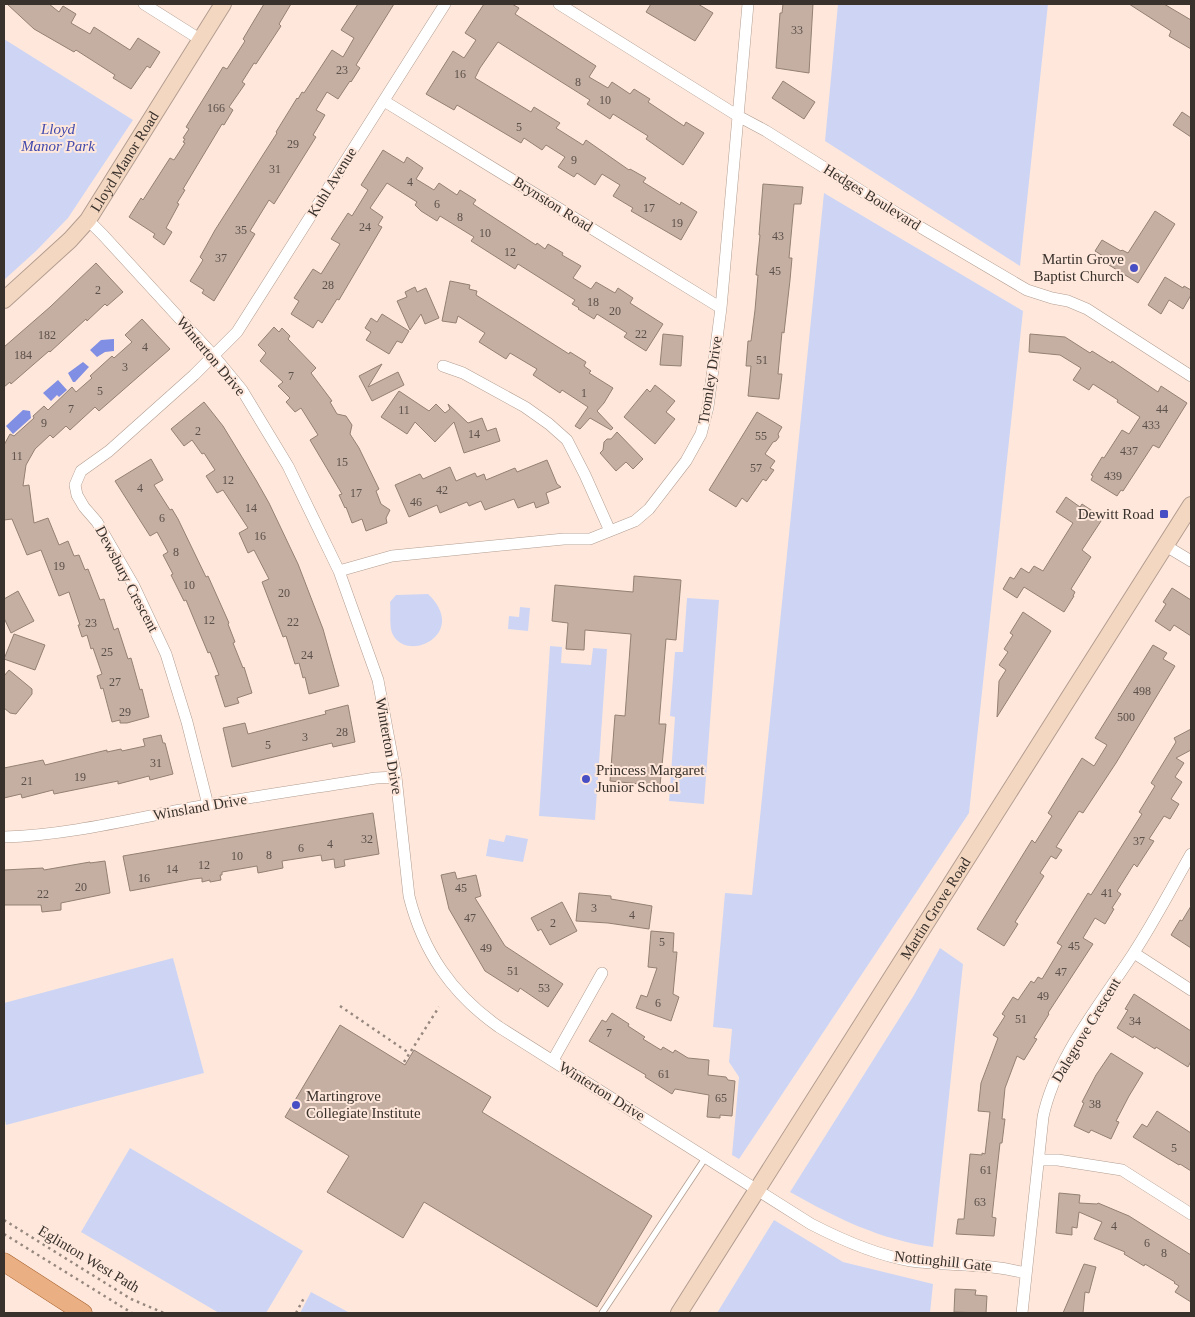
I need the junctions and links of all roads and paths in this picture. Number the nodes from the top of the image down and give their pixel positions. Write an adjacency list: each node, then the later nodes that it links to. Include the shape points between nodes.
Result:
1 (144, 4): 6 (street)
2 (223, 4): 6 (main road, Lloyd Manor Road)
3 (445, 4): 7 (street, Kuhl Avenue)
4 (560, 4): 8 (street, Hedges Boulevard)
5 (748, 4): 8 (street, Tromley Drive)
6 (200, 40): 9 (main road, Lloyd Manor Road)
7 (384, 101): 11 (street, Brynston Road); 12 (street, Kuhl Avenue, via 237,332)
8 (738, 116): 11 (street, Tromley Drive); 14 (street, Hedges Boulevard, via 1027,290 1087,309)
9 (88, 220): 10 (main road, Lloyd Manor Road); 12 (street, Winterton Drive)
10 (4, 300)
11 (721, 308): 16 (street, Tromley Drive, via 708,407 701,434 686,461 650,509 635,521)
12 (214, 356): 19 (street, Winterton Drive, via 242,390 288,466); 21 (street, Dewsbury Crescent, via 108,451 81,471 75,485 80,501 97,522 134,586 166,654)
13 (442, 366): 16 (street, via 463,373 525,407 567,440)
14 (1191, 376)
15 (1191, 506): 17 (main road, Martin Grove Road)
16 (610, 531): 19 (street, Tromley Drive, via 590,539 392,556)
17 (1166, 546): 18 (street); 34 (main road, Martin Grove Road)
18 (1191, 561)
19 (339, 570): 20 (street, Winterton Drive, via 378,680)
20 (396, 777): 21 (street, Winsland Drive); 30 (street, Winterton Drive, via 409,896 420,930 434,958 468,1003)
21 (208, 805): 22 (street, Winsland Drive, via 76,830)
22 (4, 837)
23 (1191, 854): 24 (street, Dalegrove Crescent)
24 (1134, 953): 26 (street); 33 (street, Dalegrove Crescent, via 1064,1060 1043,1117)
25 (602, 973): 30 (street)
26 (1191, 990)
27 (340, 1006): 29 (path)
28 (438, 1006): 29 (path)
29 (409, 1053): 31 (path)
30 (553, 1060): 32 (street, Winterton Drive)
31 (404, 1062)
32 (706, 1156): 34 (street, Winterton Drive); 45 (lane)
33 (1038, 1160): 35 (street, via 1122,1170); 39 (street, Dalegrove Crescent)
34 (757, 1189): 39 (street, Nottinghill Gate, via 846,1242 911,1261 1000,1267); 46 (main road, Martin Grove Road)
35 (1191, 1214)
36 (4, 1220): 43 (path, Eglinton West Path, via 131,1299)
37 (4, 1234): 42 (path)
38 (4, 1262): 41 (main road)
39 (1025, 1273): 47 (street, Dalegrove Crescent)
40 (305, 1296): 44 (path)
41 (83, 1313)
42 (132, 1313)
43 (164, 1313)
44 (296, 1313)
45 (602, 1313)
46 (679, 1313)
47 (1022, 1313)

